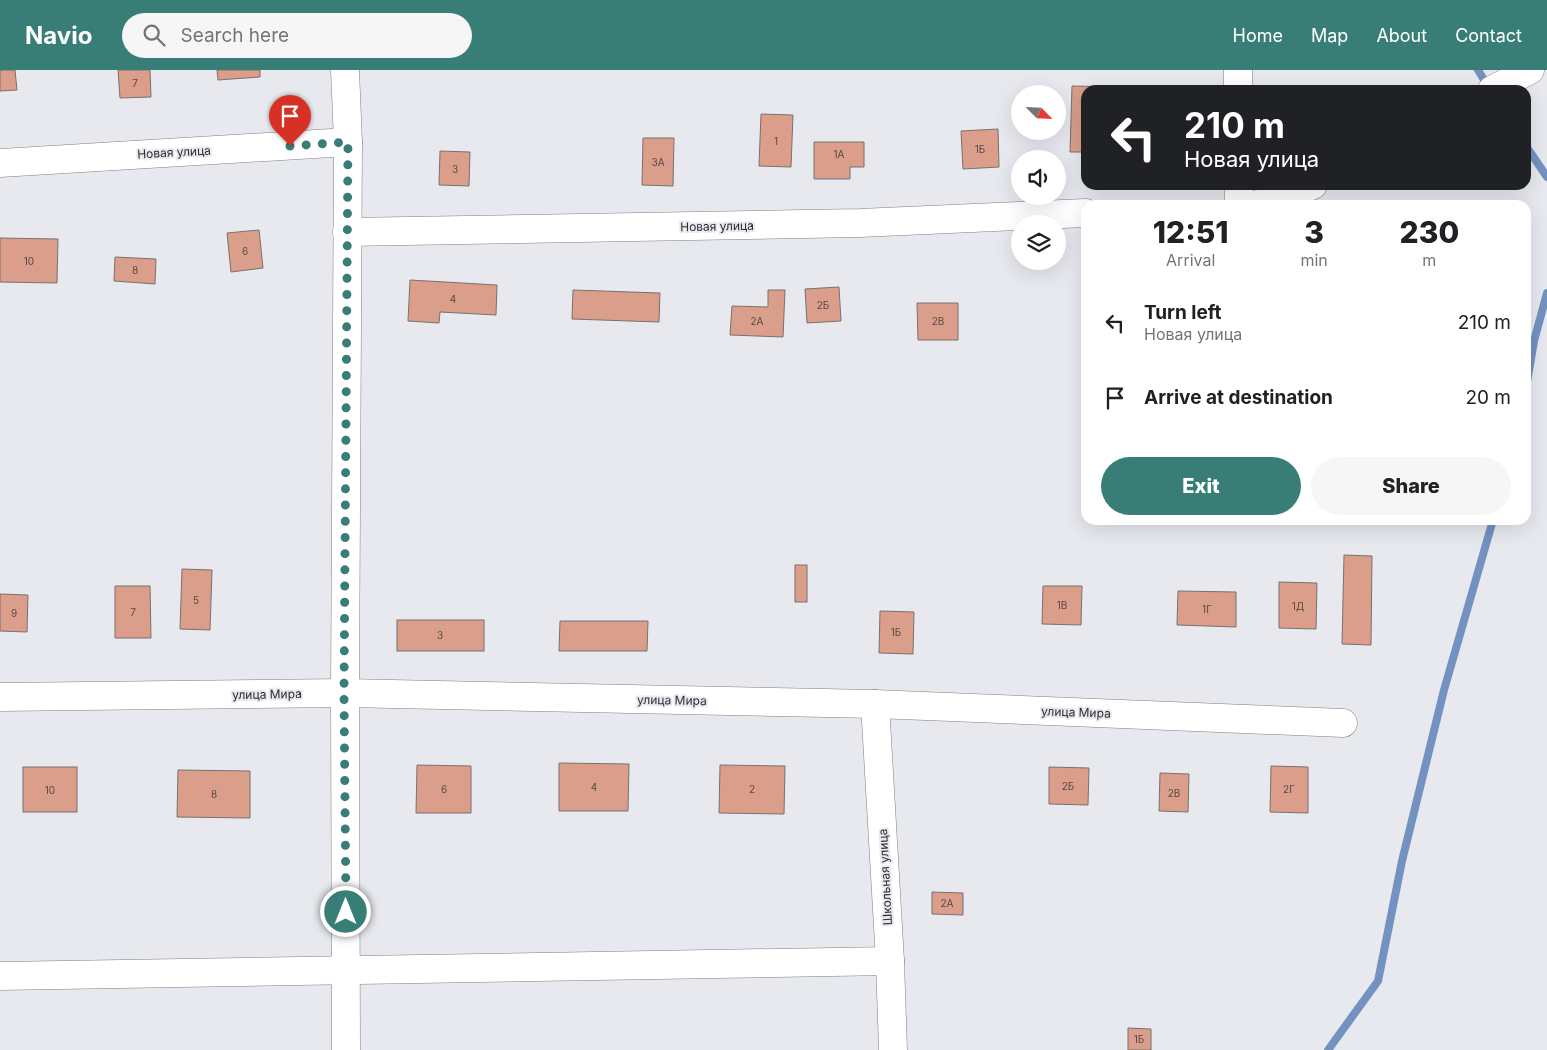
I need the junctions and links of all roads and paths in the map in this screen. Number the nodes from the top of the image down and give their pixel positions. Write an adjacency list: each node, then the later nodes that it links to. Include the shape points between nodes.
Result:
1 (346, 70): 4 (street)
2 (1238, 70): 3 (street)
3 (1238, 85)
4 (348, 142): 5 (street, Новая улица); 9 (street)
5 (0, 163)
6 (1301, 190): 7 (street)
7 (1277, 200)
8 (1081, 213): 9 (street, Новая улица, via 860,223)
9 (347, 232): 10 (street)
10 (344, 693): 11 (street, улица Мира); 12 (street, улица Мира); 15 (street)
11 (0, 698)
12 (876, 704): 13 (street, улица Мира); 14 (street, Школьная улица)
13 (1343, 723)
14 (890, 961): 15 (street); 18 (street, Школьная улица)
15 (346, 971): 16 (street); 17 (street)
16 (0, 976)
17 (346, 1050)
18 (893, 1050)

